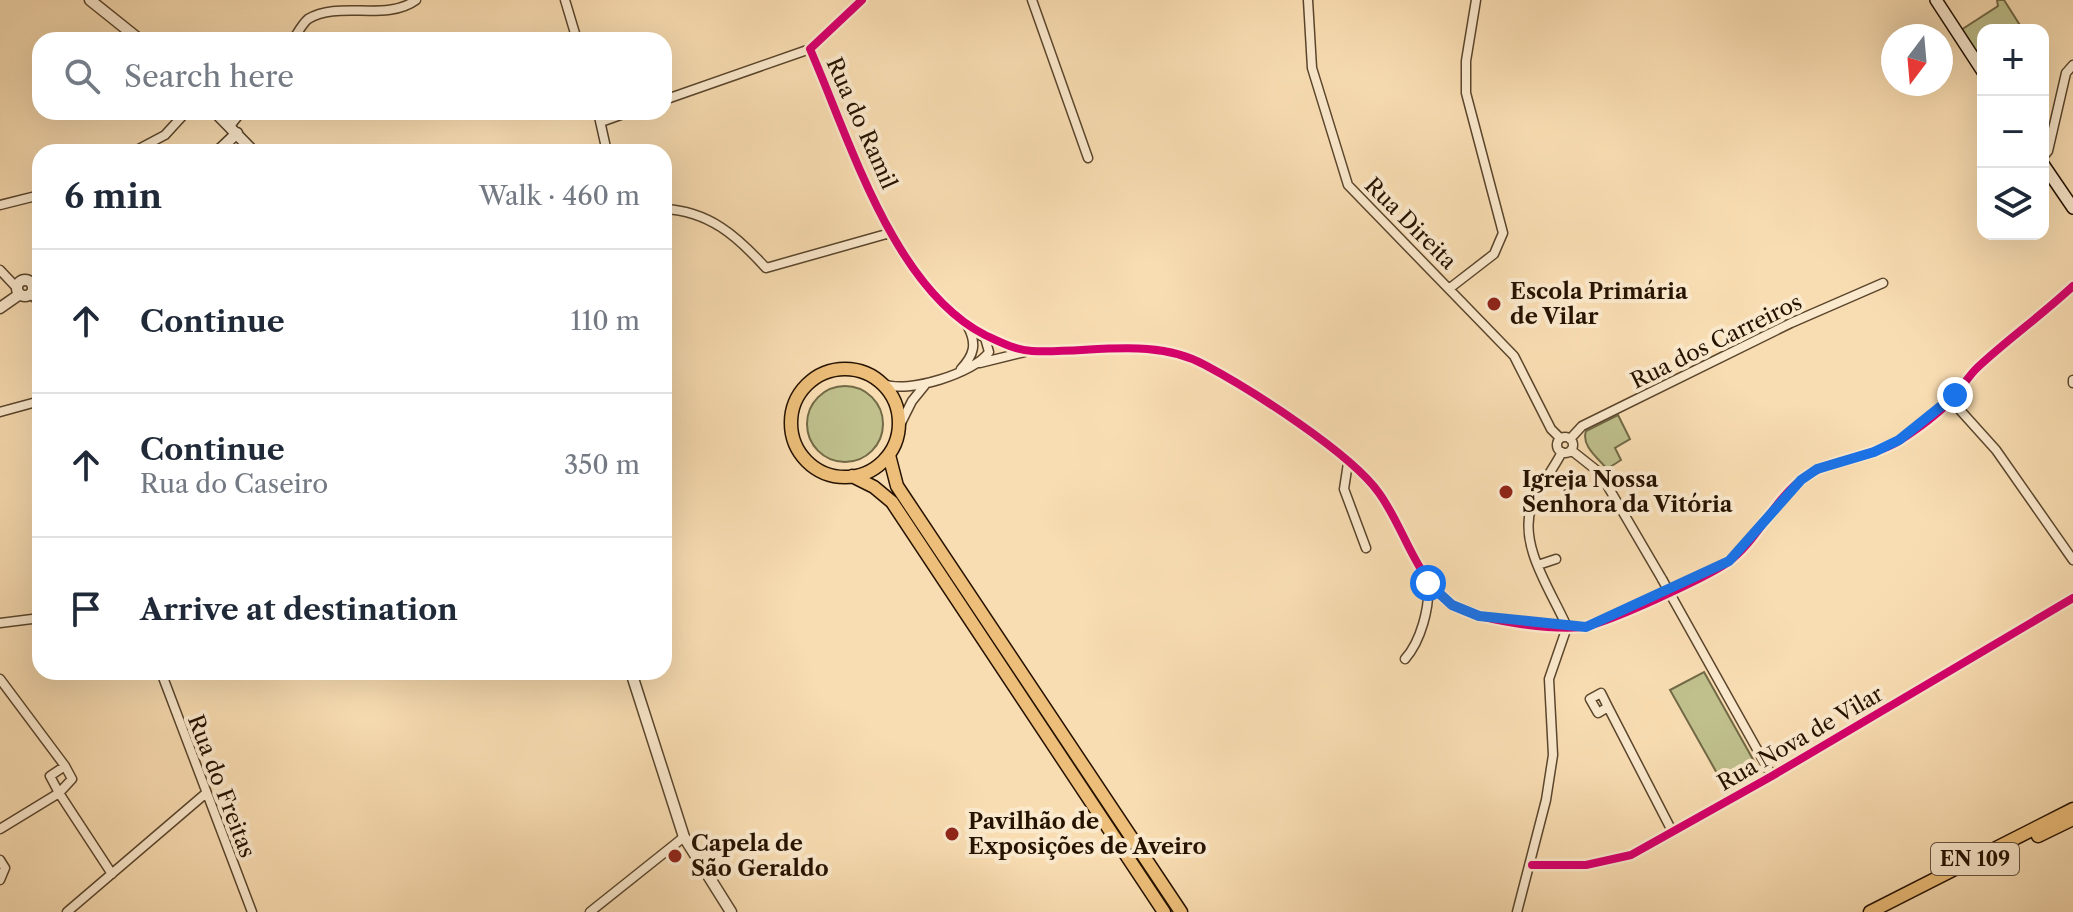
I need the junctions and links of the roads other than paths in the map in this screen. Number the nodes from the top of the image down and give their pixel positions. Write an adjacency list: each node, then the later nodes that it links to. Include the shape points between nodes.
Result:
1 (90, 0): 9 (street)
2 (416, 0): 10 (street, via 405,8 325,13 308,20)
3 (565, 0): 11 (street)
4 (862, 0): 12 (street, Rua do Ramil)
5 (1032, 0): 27 (street)
6 (1308, 0): 38 (street, Rua Direita, via 1312,68 1348,185)
7 (1476, 0): 38 (street, via 1466,93 1503,233 1494,254)
8 (1936, 0): 13 (main road)
9 (130, 32)
10 (299, 32)
11 (575, 32)
12 (810, 49): 15 (street); 33 (street, Rua do Ramil)
13 (1977, 63)
14 (2073, 65): 26 (street, via 2066,73)
15 (672, 97)
16 (179, 120): 22 (street)
17 (223, 120): 21 (street)
18 (237, 120): 21 (street)
19 (607, 120): 20 (street)
20 (601, 122): 25 (street)
21 (233, 130): 23 (street); 24 (street)
22 (148, 144)
23 (223, 144)
24 (246, 144)
25 (605, 144)
26 (2049, 147)
27 (1088, 158)
28 (2046, 168): 31 (main road)
29 (32, 197): 30 (street)
30 (0, 205)
31 (2073, 208)
32 (672, 209): 33 (street, via 733,232 766,268)
33 (890, 233): 40 (street, Rua do Ramil, via 928,289)
34 (0, 270): 37 (street)
35 (1883, 283): 50 (street, Rua dos Carreiros, via 1791,323)
36 (2073, 286): 46 (street, via 1975,370)
37 (28, 288): 39 (street)
38 (1450, 288): 50 (street, Rua Direita, via 1514,356 1551,429)
39 (0, 308)
40 (968, 327): 41 (street); 42 (street, via 985,338 989,352); 43 (street, via 973,352)
41 (1030, 351): 42 (street); 53 (street, via 1138,349 1178,354 1219,373)
42 (971, 366): 43 (street)
43 (960, 369): 45 (street)
44 (884, 384): 45 (street, via 905,389); 49 (main road); 54 (main road, via 855,369 822,373 798,395 792,410 791,427 802,455 824,473)
45 (925, 385): 49 (street)
46 (1953, 397): 57 (street); 63 (street, via 1899,440 1817,469 1801,480 1729,561 1586,627)
47 (32, 403): 48 (street)
48 (0, 412)
49 (899, 427): 52 (main road)
50 (1565, 439): 51 (street); 51 (street, via 1557,446)
51 (1566, 451): 58 (street, via 1531,507 1529,530); 70 (street, bridge, via 1600,473)
52 (889, 455): 54 (main road); 87 (main road, via 897,486)
53 (1348, 463): 55 (street, via 1344,489); 59 (street, via 1381,495)
54 (852, 476): 86 (main road, via 892,502)
55 (1366, 548)
56 (1556, 559): 58 (street)
57 (2073, 560)
58 (1538, 565): 63 (street)
59 (1428, 583): 63 (street, via 1465,611); 64 (street, via 1428,605)
60 (2073, 598): 70 (street, Rua Nova de Vilar)
61 (32, 619): 62 (street)
62 (0, 623)
63 (1567, 627): 79 (street, via 1549,679 1553,755)
64 (1405, 659)
65 (0, 679): 69 (street)
66 (164, 680): 72 (street, Rua do Freitas)
67 (634, 680): 77 (street)
68 (1608, 707): 76 (street)
69 (65, 766): 71 (street, via 72,779); 71 (street, via 50,776)
70 (1772, 776): 76 (street, Rua Nova de Vilar)
71 (59, 793): 75 (street); 80 (street)
72 (205, 794): 80 (street); 83 (street, Rua do Freitas)
73 (2073, 809): 89 (main road, EN 109)
74 (2073, 819): 90 (main road, EN 109)
75 (0, 829)
76 (1672, 831): 79 (street, Rua Nova de Vilar, via 1608,862)
77 (684, 837): 84 (street); 85 (street)
78 (0, 860): 81 (street, via 5,868)
79 (1532, 865): 88 (street)
80 (112, 874): 82 (street)
81 (0, 880)
82 (67, 912)
83 (252, 912)
84 (590, 912)
85 (731, 912)
86 (1164, 912)
87 (1181, 912)
88 (1517, 912)
89 (1870, 912)
90 (1885, 912)

